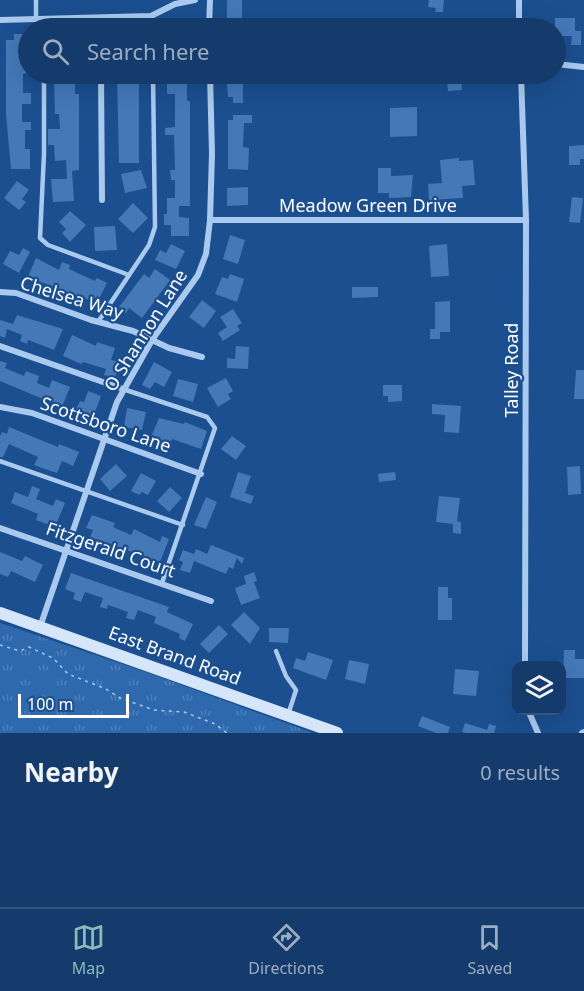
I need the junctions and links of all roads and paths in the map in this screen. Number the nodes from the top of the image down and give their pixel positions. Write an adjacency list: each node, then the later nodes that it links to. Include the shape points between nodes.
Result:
1 (36, 0): 5 (lane)
2 (195, 0): 6 (street, via 175,4 151,16)
3 (210, 0): 7 (street)
4 (519, 0): 8 (street)
5 (40, 18)
6 (117, 18)
7 (209, 18)
8 (519, 18)
9 (0, 20): 10 (street)
10 (18, 20)
11 (566, 65): 12 (street)
12 (584, 67)
13 (44, 84): 21 (lane, via 40,238 48,245)
14 (101, 84): 18 (street)
15 (153, 84): 21 (lane, via 155,227 149,245)
16 (210, 84): 19 (street, O Shannon Lane)
17 (520, 84): 20 (street, Talley Road)
18 (102, 200)
19 (210, 220): 20 (street, Meadow Green Drive); 24 (street, O Shannon Lane, via 206,254 198,274)
20 (526, 220): 42 (street, Talley Road)
21 (129, 275): 23 (lane)
22 (0, 292): 23 (street, Chelsea Way, via 16,293)
23 (98, 322): 24 (street, Chelsea Way)
24 (152, 340): 26 (street, Chelsea Way); 27 (street, O Shannon Lane)
25 (0, 346): 27 (street)
26 (202, 357)
27 (123, 389): 29 (street, O Shannon Lane); 31 (lane, via 210,420 214,435)
28 (0, 407): 29 (street, Scottsboro Lane, via 32,413)
29 (105, 440): 31 (street, Scottsboro Lane); 32 (street, O Shannon Lane)
30 (0, 461): 32 (lane)
31 (201, 474): 33 (lane)
32 (87, 491): 33 (lane); 35 (street, O Shannon Lane)
33 (183, 525): 36 (lane)
34 (0, 528): 35 (street, Fitzgerald Court)
35 (67, 549): 36 (street, Fitzgerald Court); 39 (street, O Shannon Lane)
36 (162, 584): 37 (street, Fitzgerald Court)
37 (211, 601)
38 (0, 613): 39 (main road, East Brand Road)
39 (40, 627): 43 (main road, East Brand Road)
40 (0, 645): 45 (path, via 20,651 28,647 46,654 68,674 120,698 154,710 184,712)
41 (276, 651): 43 (lane, via 296,690)
42 (525, 661)
43 (288, 715): 46 (main road, East Brand Road)
44 (530, 715): 47 (street)
45 (227, 733)
46 (337, 733)
47 (538, 733)

